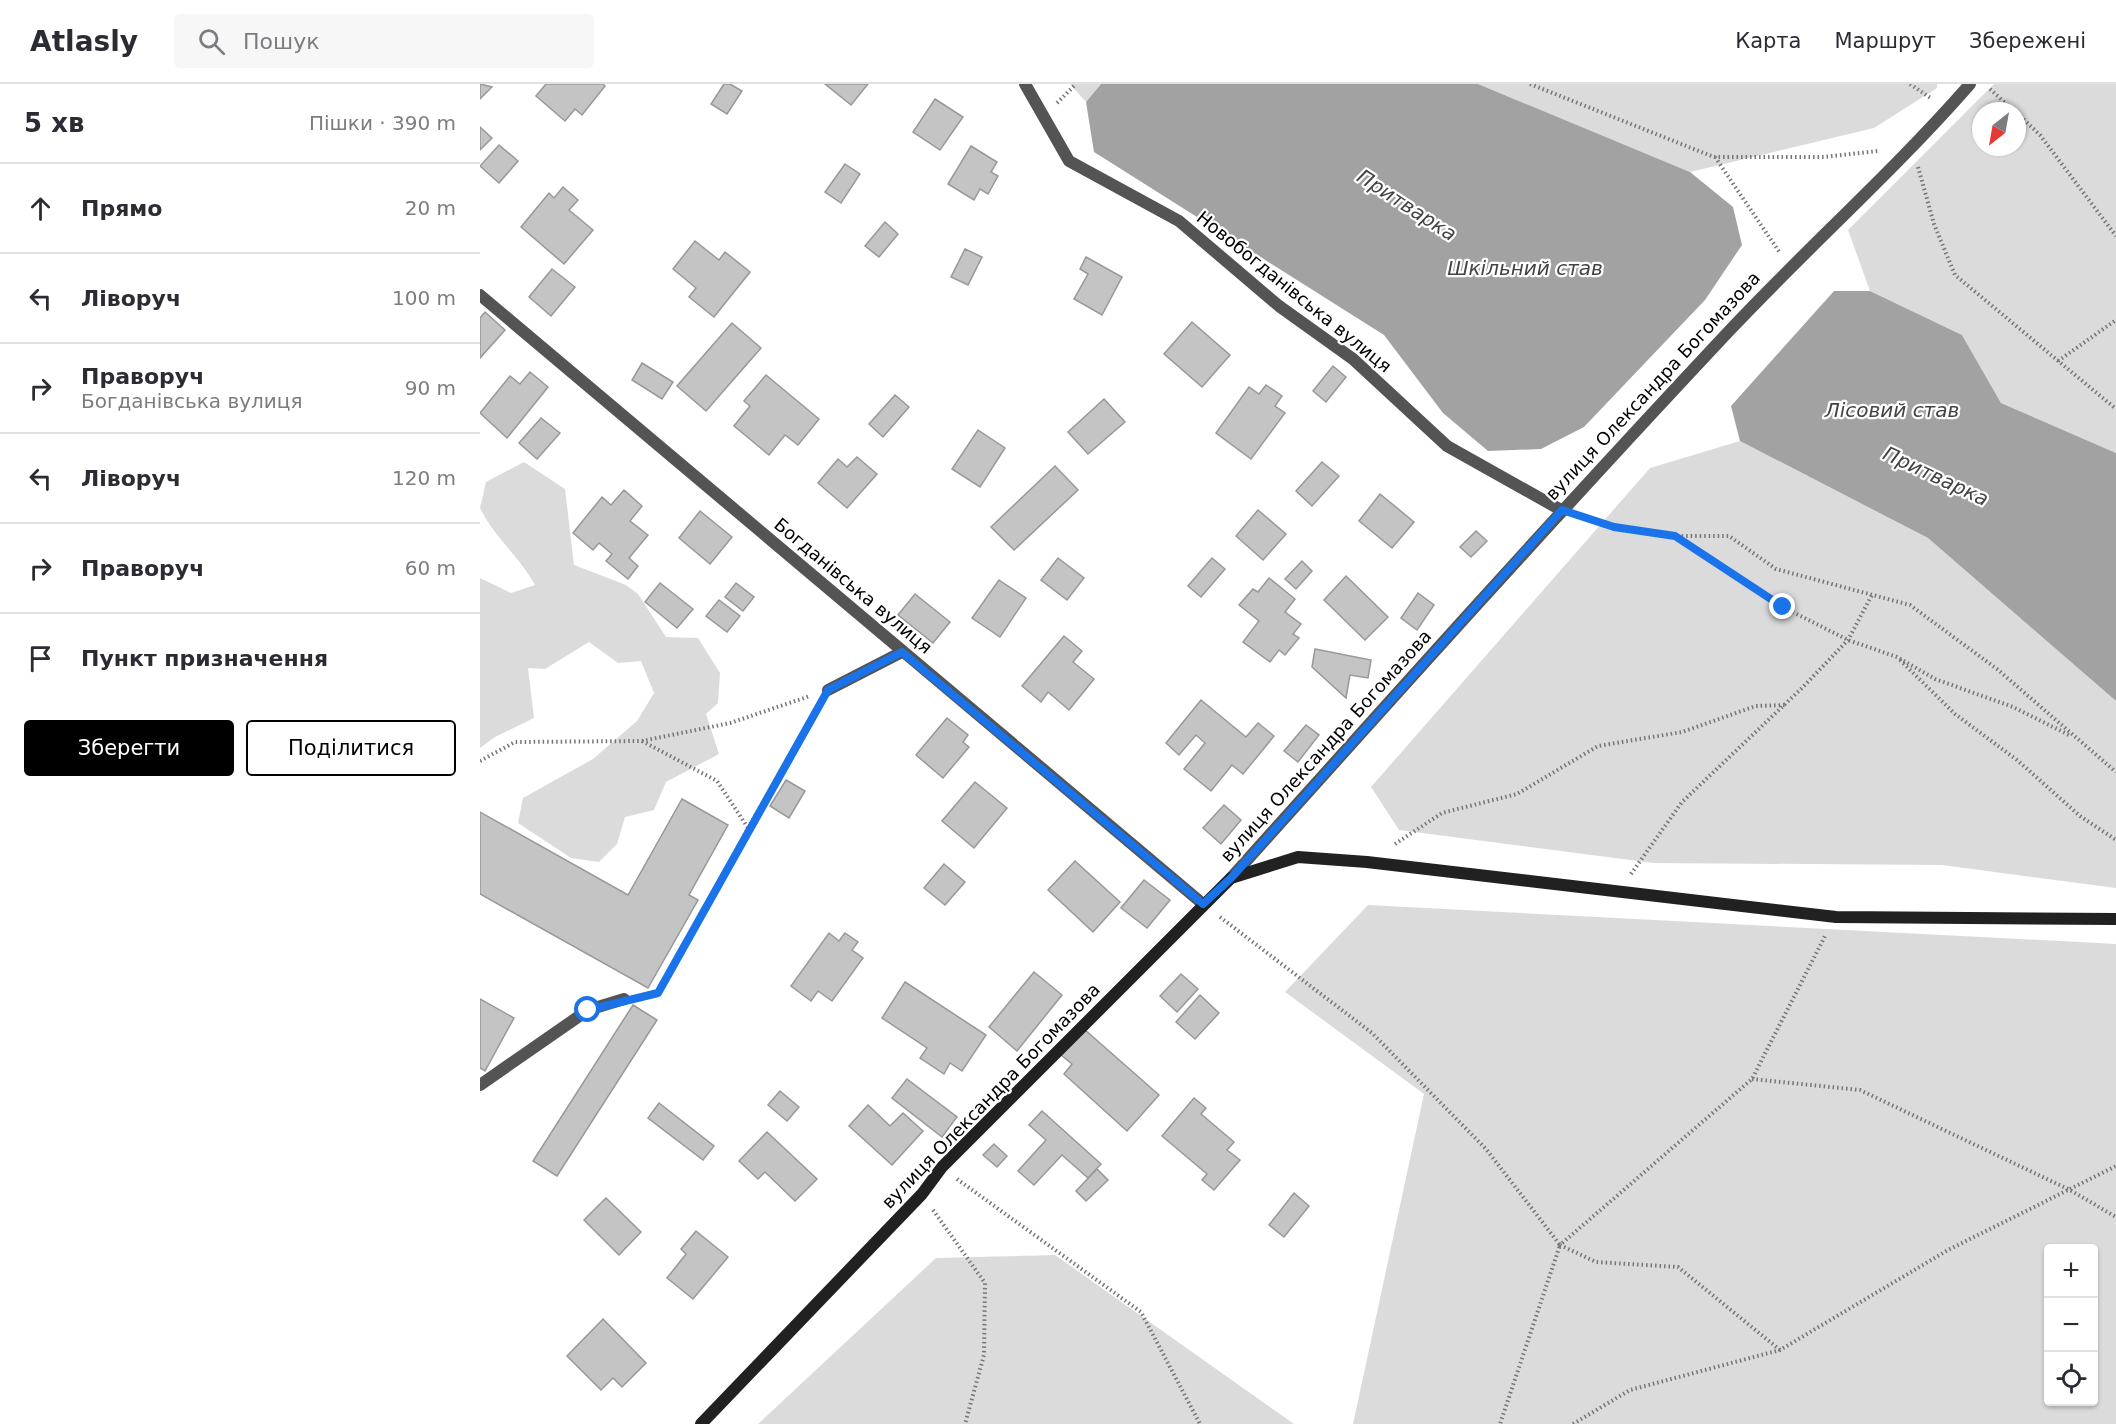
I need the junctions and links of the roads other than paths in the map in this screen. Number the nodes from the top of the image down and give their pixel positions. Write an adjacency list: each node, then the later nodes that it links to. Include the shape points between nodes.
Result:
1 (1025, 84): 4 (street, Новобогданівська вулиця, via 1069,161 1179,222 1279,306 1353,359 1447,446)
2 (1970, 84): 4 (street, вулиця Олександра Богомазова, via 1913,147 1789,267)
3 (480, 295): 5 (street, Богданівська вулиця)
4 (1562, 510): 7 (street, вулиця Олександра Богомазова)
5 (902, 652): 6 (street); 8 (street, Богданівська вулиця)
6 (828, 690)
7 (1231, 878): 8 (street, вулиця Олександра Богомазова); 9 (street, via 1298,857 1836,917)
8 (1203, 904): 12 (street, вулиця Олександра Богомазова, via 942,1167 922,1194)
9 (2116, 919)
10 (624, 999): 11 (street, via 588,1010)
11 (480, 1085)
12 (701, 1424)

